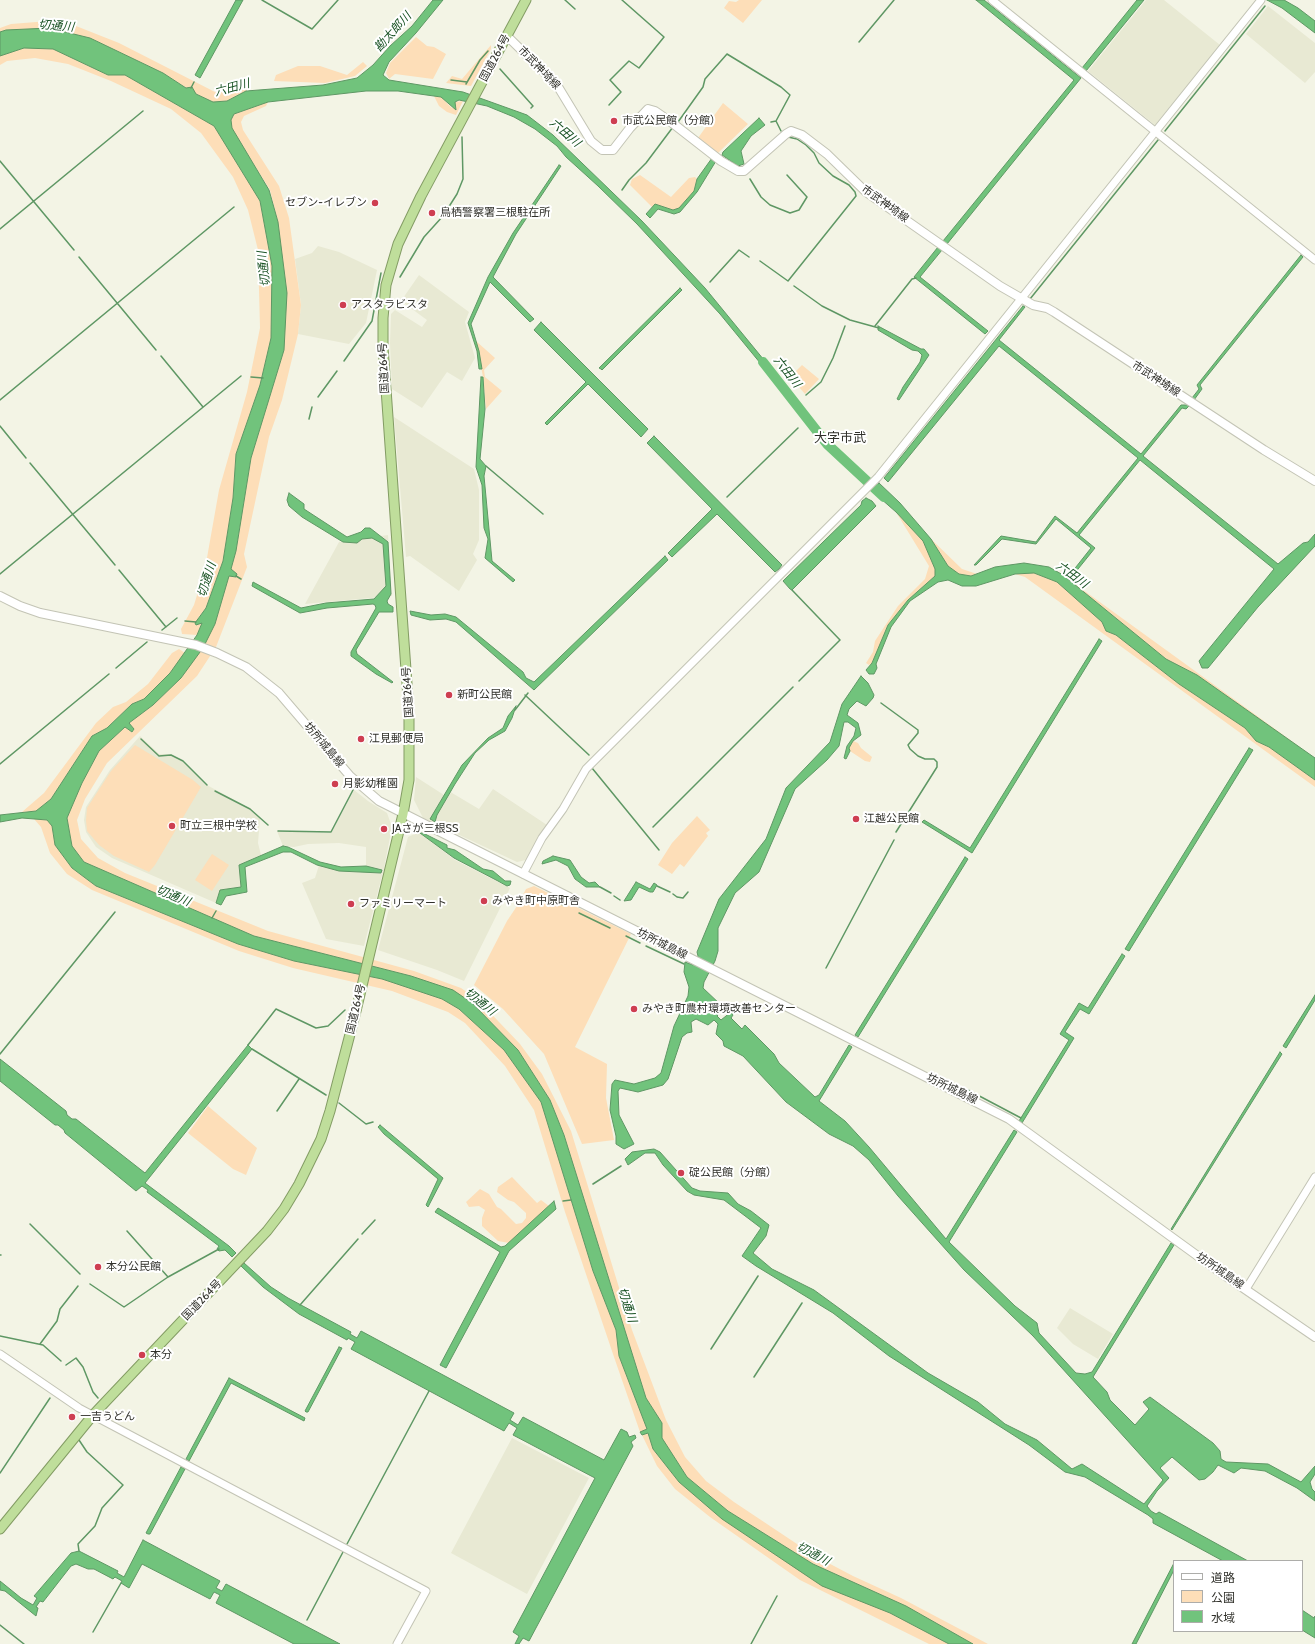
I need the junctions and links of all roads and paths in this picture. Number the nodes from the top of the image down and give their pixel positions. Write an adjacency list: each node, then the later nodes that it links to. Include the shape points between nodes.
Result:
1 (526, 0): 4 (highway, 国道264号)
2 (992, 0): 5 (street)
3 (1261, 0): 5 (street)
4 (507, 36): 7 (main road, 市武神埼線, via 557,85 591,141 602,150 613,150 648,109 671,122 721,161 744,171 786,134 797,132 814,143 866,192); 10 (highway, 国道264号, via 398,244 390,268 384,303 385,388 410,737 409,780)
5 (1156, 133): 6 (street); 7 (street)
6 (1315, 260)
7 (1021, 300): 8 (main road, 市武神埼線, via 1060,315); 11 (street, via 865,491 598,755 586,769 542,838)
8 (1315, 481)
9 (0, 596): 10 (main road, 坊所城島線, via 40,613 170,639 217,653 246,667 279,693 350,776 379,801)
10 (403, 814): 11 (main road, 坊所城島線); 16 (highway, 国道264号, via 330,1111 321,1139 300,1184 284,1209 244,1256)
11 (523, 874): 13 (main road, 坊所城島線, via 1009,1119)
12 (1315, 1177): 13 (street)
13 (1246, 1289): 14 (main road, 坊所城島線)
14 (1315, 1337)
15 (0, 1354): 16 (street)
16 (93, 1415): 17 (highway, 国道264号); 18 (street, via 426,1590)
17 (0, 1529)
18 (397, 1644)

